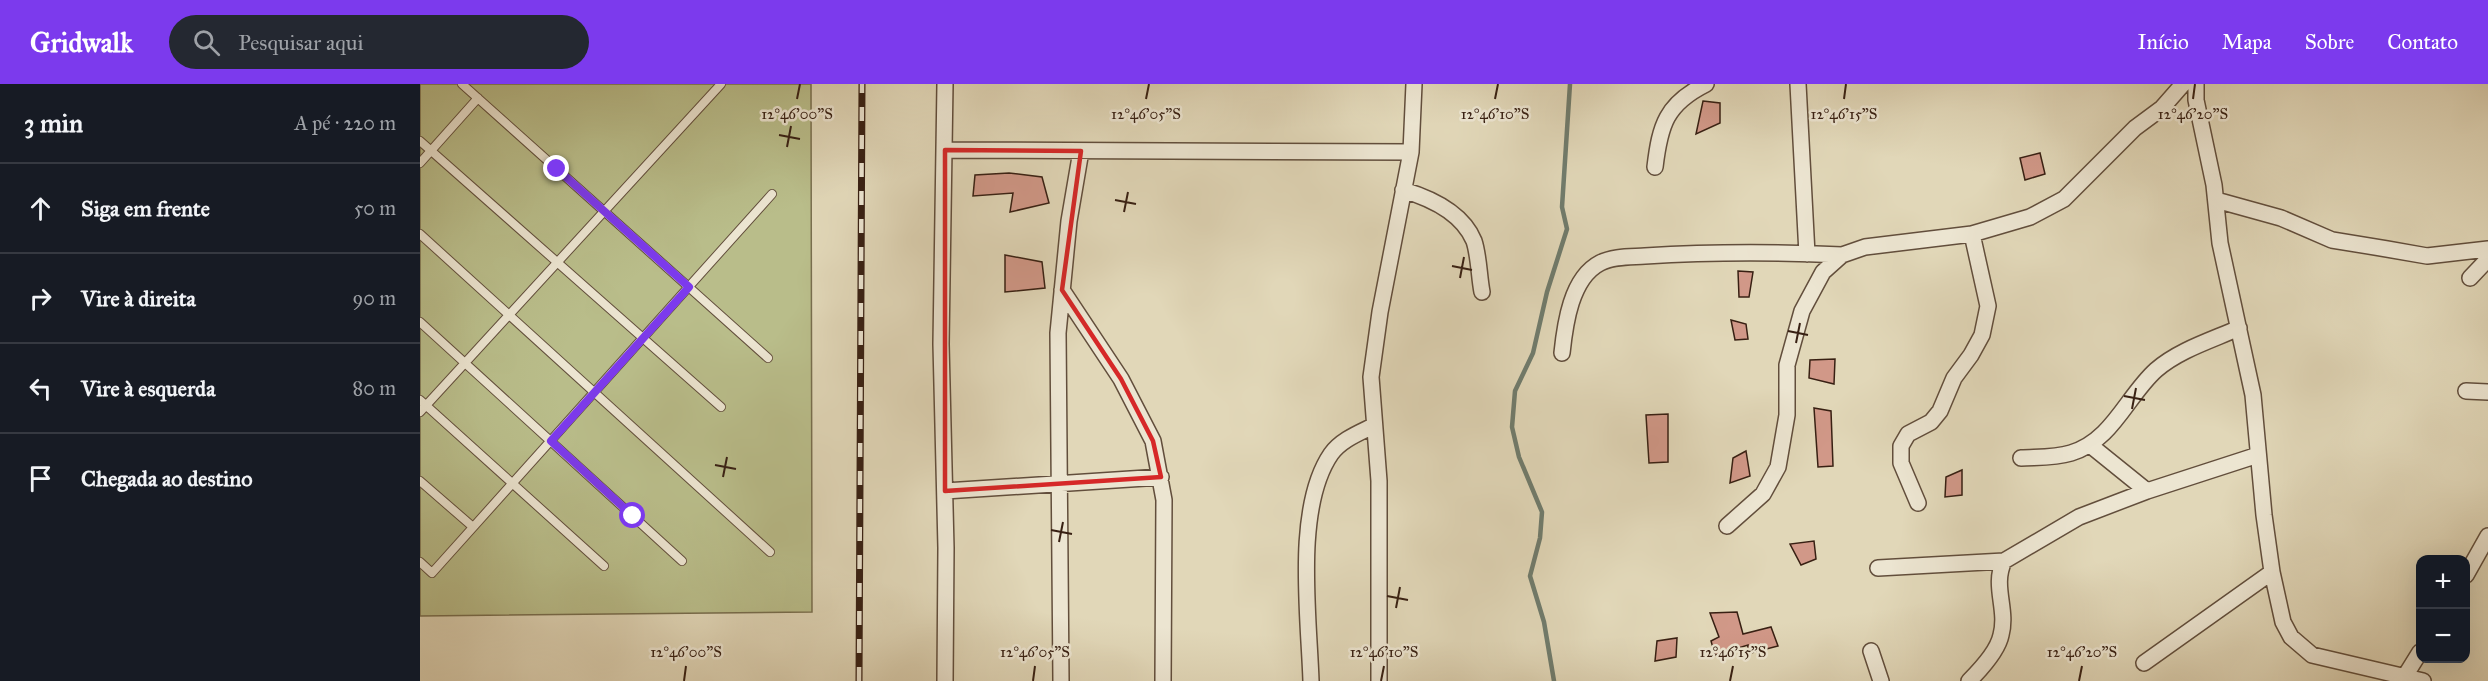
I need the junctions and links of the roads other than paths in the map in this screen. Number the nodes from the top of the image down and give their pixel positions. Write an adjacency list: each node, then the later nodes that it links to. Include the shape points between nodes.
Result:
1 (462, 84): 9 (lane)
2 (721, 84): 20 (lane)
3 (945, 84): 11 (street)
4 (1414, 84): 14 (street)
5 (1706, 84): 16 (street, via 1678,101 1665,118)
6 (1798, 84): 24 (street)
7 (2183, 84): 22 (street, via 2064,199 2030,217)
8 (2196, 84): 19 (street)
9 (478, 98): 12 (lane); 20 (lane)
10 (420, 141): 12 (lane)
11 (945, 150): 13 (street); 54 (street, via 941,344)
12 (431, 151): 15 (lane); 27 (lane)
13 (1081, 151): 14 (street); 30 (street)
14 (1411, 152): 17 (street)
15 (420, 163)
16 (1655, 167)
17 (1403, 190): 31 (street, via 1428,197 1455,214 1473,241); 45 (street, via 1371,377)
18 (772, 194): 29 (lane)
19 (2216, 200): 23 (street, via 2281,218 2332,240 2376,248 2427,256); 34 (street, via 2220,243)
20 (604, 211): 27 (lane); 29 (lane)
21 (420, 234): 32 (lane)
22 (1972, 234): 25 (street, via 1865,247); 56 (street, via 1988,306 1982,335 1954,378 1940,411 1931,422 1908,434 1901,446 1901,463)
23 (2488, 249)
24 (1807, 254): 25 (street); 36 (street, via 1670,255 1600,263 1586,275 1575,295)
25 (1842, 255): 57 (street, via 1822,272 1802,311 1787,365 1786,415 1778,467 1763,494)
26 (2488, 259): 28 (street)
27 (558, 262): 32 (lane); 35 (lane)
28 (2470, 278)
29 (689, 287): 35 (lane); 37 (lane)
30 (1062, 290): 50 (street, via 1121,379 1154,441); 53 (street, via 1058,333)
31 (1482, 292)
32 (509, 315): 38 (lane); 40 (lane)
33 (420, 322): 38 (lane)
34 (2239, 328): 47 (street, via 2180,354 2157,369); 48 (street, via 2253,395)
35 (643, 338): 40 (lane); 43 (lane)
36 (1562, 352)
37 (768, 358)
38 (465, 363): 42 (lane); 46 (lane)
39 (2466, 391): 41 (street)
40 (594, 392): 46 (lane); 60 (lane)
41 (2488, 392)
42 (423, 403): 44 (lane); 52 (lane)
43 (721, 407)
44 (420, 412)
45 (1373, 426): 75 (street, via 1332,452 1316,488 1308,521); 76 (street, via 1379,481)
46 (551, 441): 52 (lane); 61 (lane)
47 (2090, 445): 49 (street, via 2057,456); 55 (street)
48 (2258, 455): 55 (street); 67 (street)
49 (2021, 458)
50 (1161, 477): 53 (street); 74 (street)
51 (420, 481): 58 (lane)
52 (512, 484): 58 (lane); 64 (lane)
53 (1059, 485): 54 (street); 73 (street)
54 (945, 491): 72 (street)
55 (2147, 491): 62 (street, via 2079,517)
56 (1918, 503)
57 (1727, 526)
58 (473, 527): 63 (lane, via 432,573)
59 (2488, 536): 66 (street)
60 (770, 552)
61 (682, 561)
62 (2004, 561): 65 (street); 78 (street, via 1998,572 1997,588 2001,635)
63 (420, 562)
64 (604, 566)
65 (1878, 568)
66 (2470, 568)
67 (2272, 572): 70 (street); 71 (street, via 2283,622 2300,648 2312,655)
68 (1871, 651): 77 (street)
69 (2416, 659): 71 (street)
70 (2144, 663)
71 (2403, 678): 79 (street)
72 (945, 681)
73 (1061, 681)
74 (1163, 681)
75 (1311, 681)
76 (1379, 681)
77 (1881, 681)
78 (1969, 681)
79 (2423, 681)

